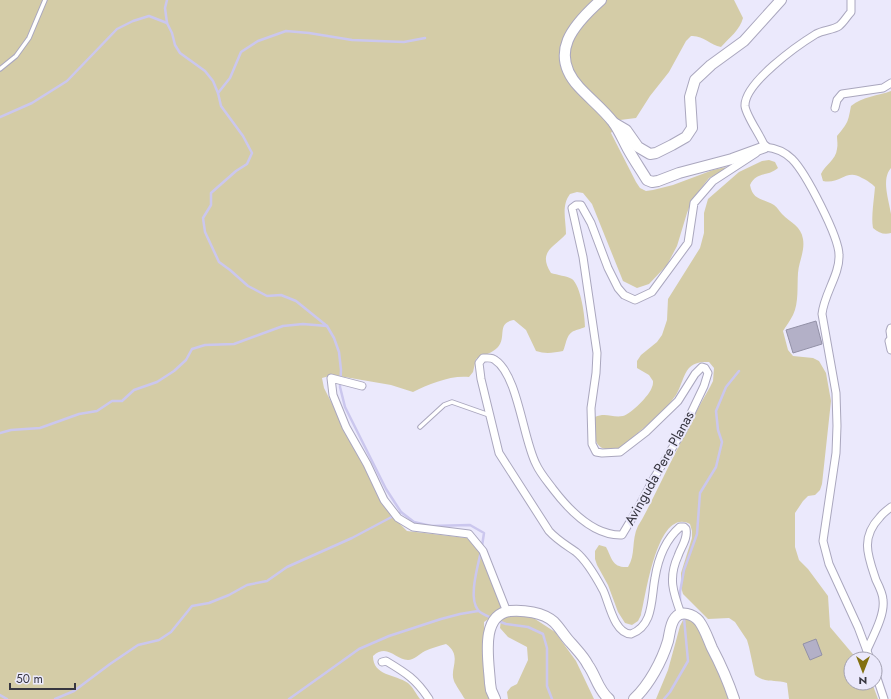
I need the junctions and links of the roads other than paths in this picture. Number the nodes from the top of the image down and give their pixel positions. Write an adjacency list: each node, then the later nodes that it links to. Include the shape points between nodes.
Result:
1 (45, 0): 5 (lane, via 29,38 16,56)
2 (601, 0): 8 (street, via 578,22 566,45 564,55 565,64 578,85)
3 (781, 0): 8 (street, via 744,40 695,80 690,97 692,128 686,137 656,154 650,154 638,147 626,130)
4 (851, 0): 9 (street, via 851,12 839,26 817,34 776,63 748,94 745,106)
5 (0, 69)
6 (891, 83): 7 (street, via 883,88 842,94)
7 (835, 108)
8 (614, 123): 9 (street, via 629,152 652,182)
9 (765, 147): 14 (street, Avinguda Pere Planas, via 713,182 694,203 688,243 652,292 635,300 624,295 618,288 581,205 572,208 583,257 597,353 591,408 592,444 596,452 620,452 669,411 695,374 702,368 708,373 682,432 622,535 602,531 576,515 544,478 532,454 513,387 496,360 483,358 479,368); 19 (street, via 784,153 799,167 821,206 838,245 839,263 822,314 836,393 837,426 836,453 823,541 829,564)
10 (891, 328): 11 (street)
11 (891, 338): 12 (street)
12 (891, 350)
13 (362, 386): 17 (street, via 331,378 333,395 346,427 384,500 398,518 413,527 469,534 483,552)
14 (490, 415): 15 (lane, via 452,402 444,405); 18 (street, Avinguda Pere Planas, via 499,453 549,531 576,553 591,571 603,591 616,623 624,632 631,634 643,628 650,610 655,577 664,547 680,527 686,529 686,538 673,568 672,578)
15 (420, 427)
16 (891, 507): 19 (street, via 873,525 867,543 867,554 884,600 880,621)
17 (507, 612): 22 (street, via 494,621 488,632 490,683); 23 (street, via 537,614 555,623 588,664 601,691)
18 (681, 614): 24 (street, via 675,617 672,623 654,672); 25 (street, via 692,615 698,621 727,678)
19 (867, 650)
20 (382, 662): 21 (street, via 386,661 412,677)
21 (428, 699)
22 (495, 699)
23 (609, 699)
24 (634, 699)
25 (734, 699)

